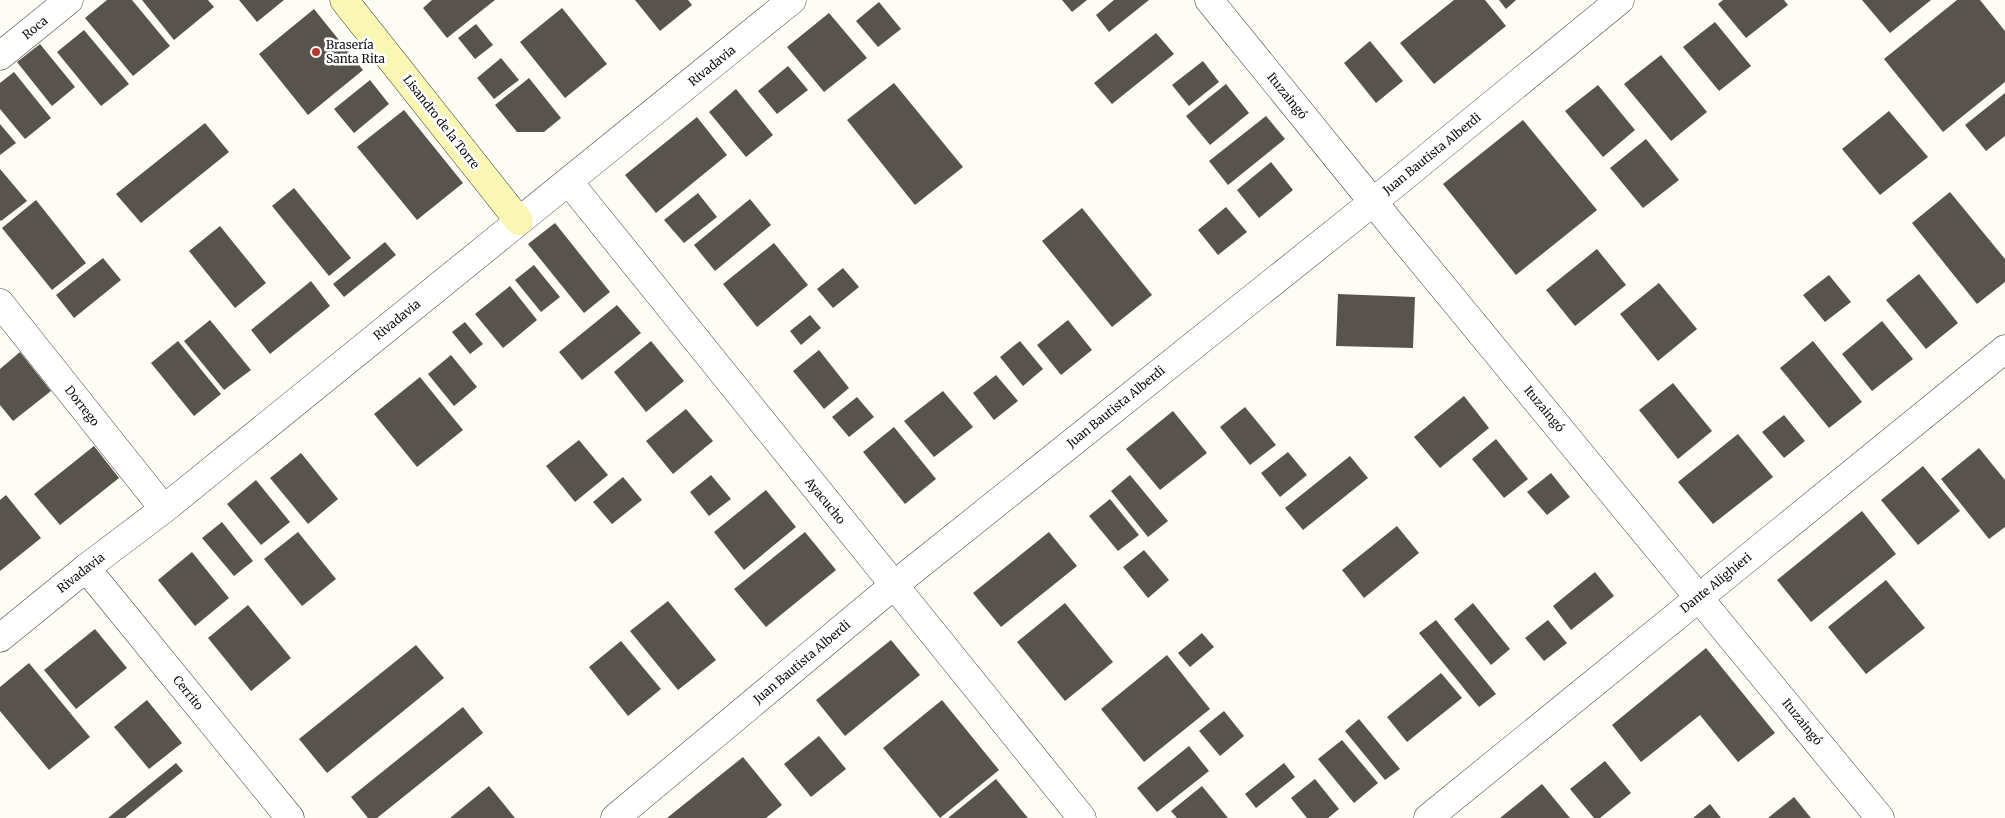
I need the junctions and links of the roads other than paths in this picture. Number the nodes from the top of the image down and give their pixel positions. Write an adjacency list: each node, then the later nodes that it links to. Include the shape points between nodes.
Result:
1 (69, 0): 6 (street, Roca)
2 (344, 0): 9 (main road, Lisandro de la Torre)
3 (792, 0): 7 (street, Rivadavia)
4 (1209, 0): 8 (street, Ituzaingó)
5 (1620, 0): 8 (street, Juan Bautista Alberdi)
6 (0, 56)
7 (569, 182): 9 (street, Rivadavia); 14 (street, Ayacucho)
8 (1373, 202): 14 (street, Juan Bautista Alberdi); 15 (street, Ituzaingó)
9 (520, 221): 12 (street, Rivadavia)
10 (0, 303): 12 (street, Dorrego)
11 (2005, 349): 15 (street, Dante Alighieri)
12 (164, 509): 13 (street, Rivadavia)
13 (86, 568): 16 (street, Rivadavia); 17 (street, Cerrito)
14 (893, 586): 18 (street, Juan Bautista Alberdi); 19 (street, Ayacucho)
15 (1699, 596): 20 (street, Dante Alighieri); 21 (street, Ituzaingó)
16 (0, 638)
17 (290, 818)
18 (615, 818)
19 (1082, 818)
20 (1428, 818)
21 (1880, 818)

